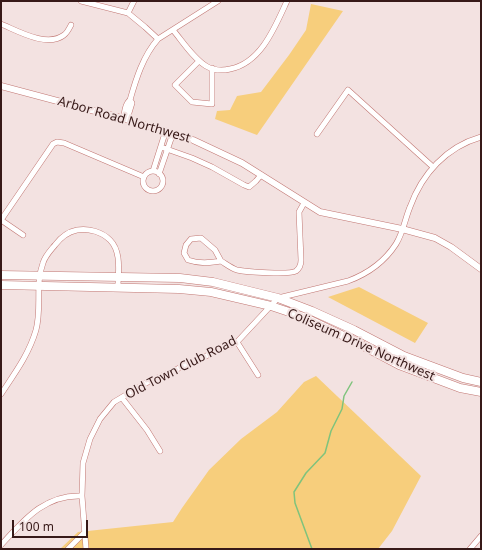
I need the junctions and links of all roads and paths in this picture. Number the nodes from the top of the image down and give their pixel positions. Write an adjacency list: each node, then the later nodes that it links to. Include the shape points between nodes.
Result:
1 (81, 1): 5 (street)
2 (134, 1): 5 (street)
3 (218, 1): 8 (street)
4 (287, 1): 11 (street, via 272,31 254,57 232,69)
5 (128, 13): 9 (street)
6 (1, 24): 7 (street, via 49,41 64,35)
7 (71, 25)
8 (173, 30): 9 (street); 10 (street)
9 (158, 40): 13 (street, via 152,45 143,64 128,102)
10 (199, 61): 11 (street); 11 (street, via 175,85 192,102 212,104)
11 (212, 68)
12 (1, 86): 13 (street, Arbor Road Northwest)
13 (125, 119): 14 (street, Arbor Road Northwest)
14 (166, 130): 15 (street, Arbor Road Northwest); 18 (street)
15 (173, 133): 19 (street); 23 (street, Arbor Road Northwest, via 217,150)
16 (317, 134): 20 (street, via 348,90)
17 (481, 137): 20 (street, via 458,146)
18 (161, 147): 19 (street); 21 (street)
19 (167, 150): 22 (street); 23 (street, via 212,167 249,187)
20 (433, 167): 27 (street, via 415,194)
21 (153, 171): 22 (street); 24 (street)
22 (159, 174): 24 (street, via 163,183 154,191 145,187)
23 (261, 175): 25 (street, Arbor Road Northwest)
24 (144, 177): 26 (street, via 57,142 53,144)
25 (304, 203): 27 (street, Arbor Road Northwest, via 331,215); 29 (street, via 299,212 302,260 297,270 282,274 247,272 232,268)
26 (1, 220): 28 (street)
27 (402, 229): 30 (street, Arbor Road Northwest, via 443,242); 37 (street, via 391,251 363,274 348,281)
28 (23, 235)
29 (221, 261): 29 (street, via 215,250 201,238 191,239 186,245 184,253 188,260 198,263)
30 (481, 269)
31 (1, 275): 32 (main road, Coliseum Drive Northwest)
32 (39, 276): 33 (main road, Coliseum Drive Northwest); 33 (street, via 43,262 59,240 68,233 81,229 93,230 114,244 118,255); 35 (street)
33 (118, 277): 36 (street); 37 (main road, Coliseum Drive Northwest, via 180,278 213,282)
34 (1, 285): 35 (main road, Coliseum Drive Northwest)
35 (39, 286): 36 (main road, Coliseum Drive Northwest); 43 (street, via 36,328 26,356)
36 (118, 287): 38 (main road, Coliseum Drive Northwest, via 179,288)
37 (278, 298): 38 (street, Old Town Club Road); 41 (main road, Coliseum Drive Northwest, via 354,330 411,359)
38 (271, 306): 39 (street, Old Town Club Road); 42 (main road, Coliseum Drive Northwest, via 304,317 399,365 460,388)
39 (237, 342): 40 (street); 44 (street, Old Town Club Road, via 146,383)
40 (258, 375)
41 (481, 382)
42 (481, 392)
43 (1, 394)
44 (122, 398): 45 (street, via 148,430); 46 (street, Old Town Club Road, via 114,402 100,419 90,439 83,463)
45 (160, 451)
46 (82, 496): 47 (street, Old Town Club Road); 49 (street, via 64,497 38,508)
47 (85, 532): 50 (street); 51 (street, Old Town Club Road)
48 (481, 536): 52 (street)
49 (1, 545)
50 (68, 549)
51 (86, 549)
52 (470, 549)

